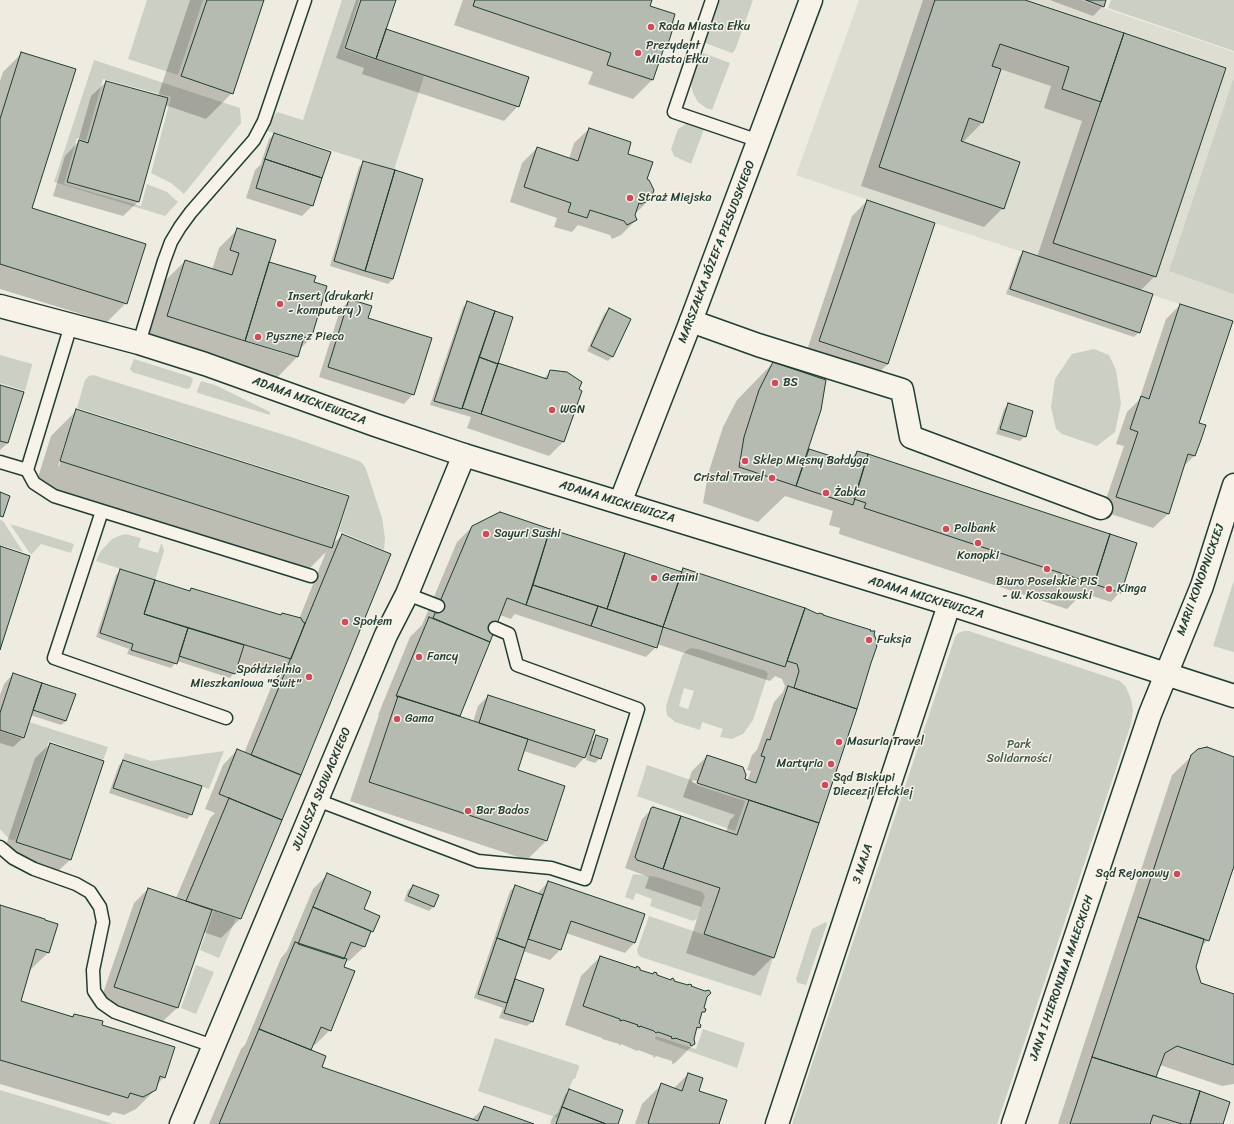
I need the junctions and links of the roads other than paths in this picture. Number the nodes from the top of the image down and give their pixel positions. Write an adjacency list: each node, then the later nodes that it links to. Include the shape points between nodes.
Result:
1 (305, 0): 8 (lane, via 264,121 254,140 191,212 171,242)
2 (712, 0): 4 (lane, via 674,112)
3 (811, 0): 4 (street, MARSZAŁKA JÓZEFA PIŁSUDSKIEGO)
4 (758, 141): 6 (street, MARSZAŁKA JÓZEFA PIŁSUDSKIEGO)
5 (0, 306): 7 (street, ADAMA MICKIEWICZA)
6 (691, 321): 13 (street, MARSZAŁKA JÓZEFA PIŁSUDSKIEGO); 14 (street, via 902,390 911,437)
7 (70, 325): 8 (street, ADAMA MICKIEWICZA); 11 (lane)
8 (139, 343): 9 (street, ADAMA MICKIEWICZA)
9 (464, 455): 13 (street, ADAMA MICKIEWICZA); 17 (street, JULIUSZA SŁOWACKIEGO)
10 (0, 462): 11 (lane)
11 (27, 470): 15 (lane, via 34,483 54,496)
12 (1234, 485): 21 (street, MARII KONOPNICKIEJ, via 1202,586)
13 (620, 503): 18 (street, ADAMA MICKIEWICZA)
14 (1101, 508)
15 (102, 511): 16 (lane); 23 (lane, via 54,658)
16 (311, 576)
17 (407, 594): 19 (lane); 24 (street, JULIUSZA SŁOWACKIEGO, via 386,635)
18 (949, 605): 21 (street, ADAMA MICKIEWICZA); 28 (street, 3 MAJA)
19 (438, 606)
20 (495, 628): 24 (lane, via 509,634 517,665 638,709 585,878 551,868 478,861)
21 (1166, 674): 22 (street, ADAMA MICKIEWICZA); 29 (street, JANA I HIERONIMA MAŁECKICH, via 1147,722)
22 (1234, 696)
23 (226, 718)
24 (317, 800): 26 (street, JULIUSZA SŁOWACKIEGO)
25 (0, 847): 26 (lane, via 13,858 34,869 76,884 90,892 100,907 103,922 93,970 94,990 102,1003 115,1012)
26 (213, 1046): 27 (street, JULIUSZA SŁOWACKIEGO)
27 (181, 1124)
28 (777, 1124)
29 (1013, 1124)

